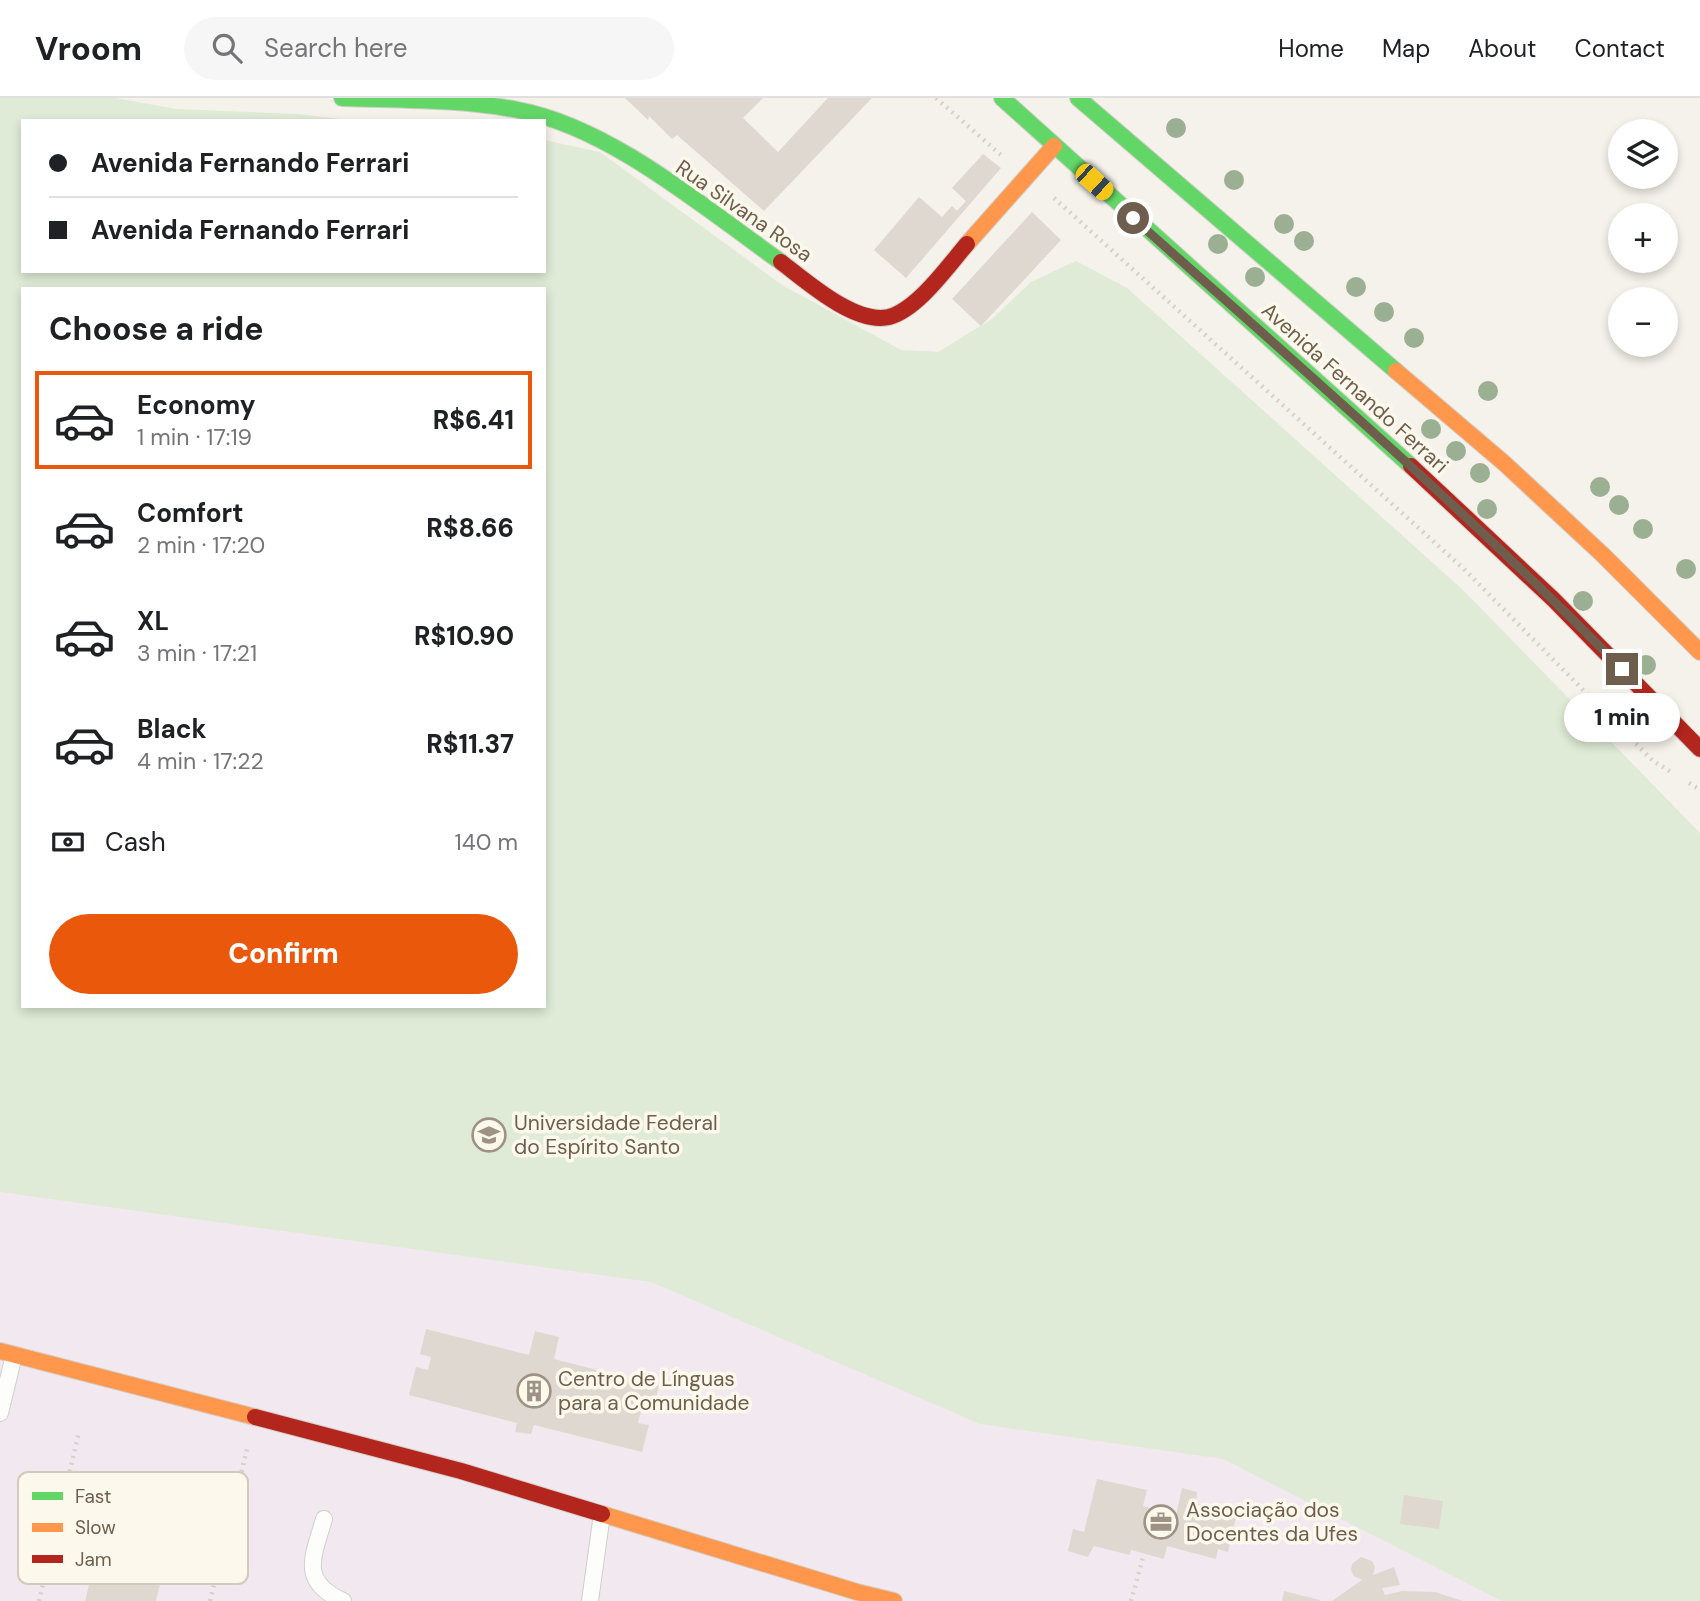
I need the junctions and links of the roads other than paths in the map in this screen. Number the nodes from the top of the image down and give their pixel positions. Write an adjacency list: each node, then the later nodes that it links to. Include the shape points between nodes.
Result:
1 (342, 98): 4 (main road, Rua Silvana Rosa, via 519,110 566,124 632,157 842,306 885,319 929,288)
2 (1002, 98): 4 (main road, Avenida Fernando Ferrari)
3 (1078, 98): 5 (main road, Avenida Fernando Ferrari, via 1504,463)
4 (1054, 146): 6 (main road, Avenida Fernando Ferrari, via 1412,467 1553,599)
5 (1700, 652)
6 (1700, 749)
7 (7, 1353): 8 (lane); 9 (main road, via 461,1471)
8 (0, 1413)
9 (602, 1514): 11 (main road); 13 (lane)
10 (324, 1520): 12 (lane, via 314,1580)
11 (857, 1597): 14 (main road)
12 (343, 1601)
13 (590, 1601)
14 (894, 1601)

